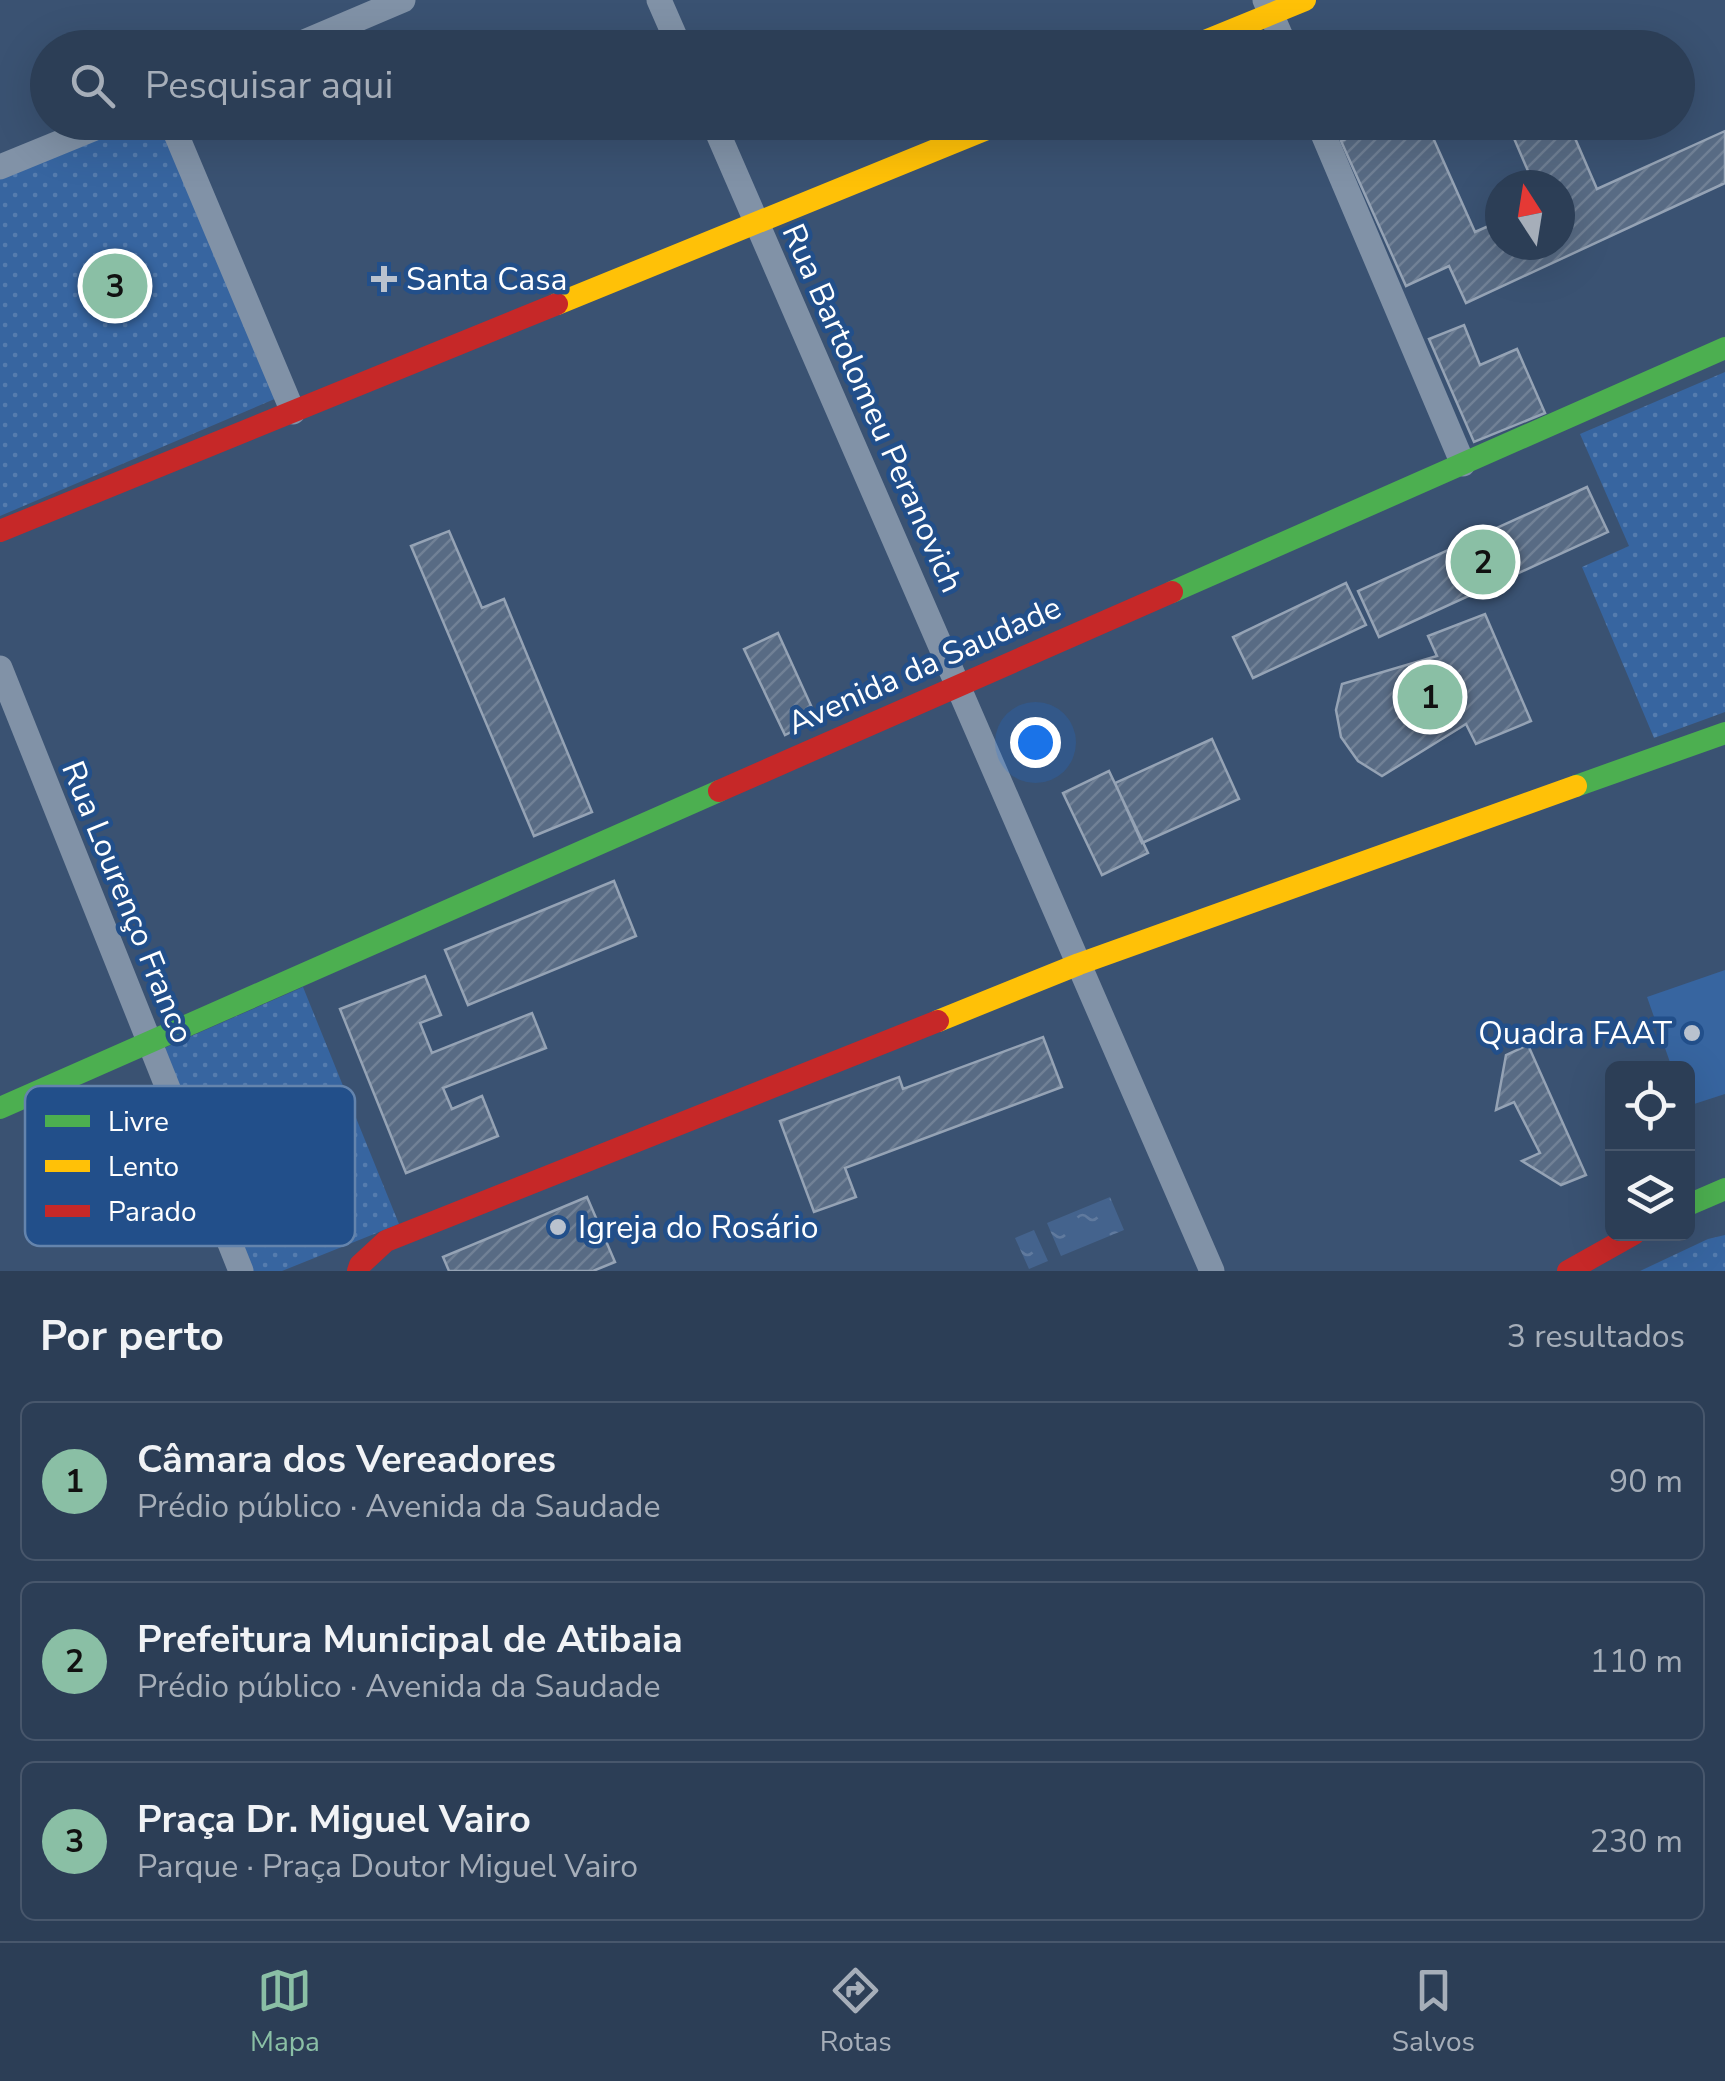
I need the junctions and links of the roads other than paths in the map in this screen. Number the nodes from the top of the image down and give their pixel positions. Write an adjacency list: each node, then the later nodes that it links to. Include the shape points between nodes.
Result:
1 (403, 0): 5 (street)
2 (659, 0): 6 (street)
3 (1305, 0): 4 (street)
4 (1268, 7): 7 (street); 8 (street)
5 (332, 30)
6 (672, 30)
7 (1223, 30)
8 (1278, 30)
9 (66, 140): 14 (street)
10 (179, 140): 17 (street)
11 (720, 140): 15 (street, Rua Bartolomeu Peranovich)
12 (960, 140): 15 (street)
13 (1326, 140): 18 (street)
14 (0, 167)
15 (757, 223): 17 (street); 21 (street, Rua Bartolomeu Peranovich)
16 (1725, 348): 18 (street, Avenida da Saudade)
17 (292, 412): 19 (street)
18 (1463, 464): 21 (street, Avenida da Saudade)
19 (0, 532)
20 (0, 668): 24 (street, Rua Lourenço Franco)
21 (958, 685): 23 (street, Rua Bartolomeu Peranovich); 24 (street, Avenida da Saudade)
22 (1725, 733): 23 (street)
23 (1078, 964): 34 (street, via 386,1241); 35 (street, Rua Bartolomeu Peranovich)
24 (150, 1043): 25 (street, Avenida da Saudade); 26 (street, Rua Lourenço Franco)
25 (51, 1086)
26 (167, 1086)
27 (25, 1097): 28 (street, Avenida da Saudade)
28 (0, 1108)
29 (1725, 1188): 30 (street)
30 (1695, 1202)
31 (1622, 1241): 36 (street)
32 (231, 1246): 33 (street, Rua Lourenço Franco)
33 (241, 1271)
34 (358, 1271)
35 (1212, 1271)
36 (1568, 1271)

